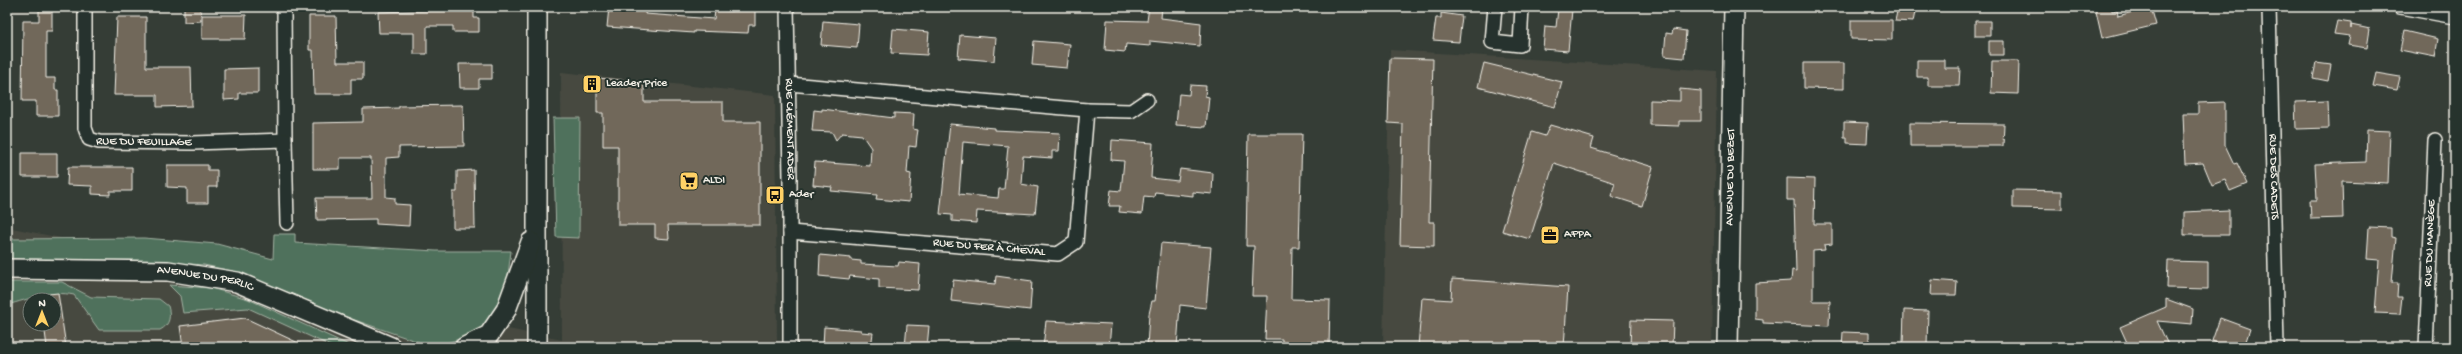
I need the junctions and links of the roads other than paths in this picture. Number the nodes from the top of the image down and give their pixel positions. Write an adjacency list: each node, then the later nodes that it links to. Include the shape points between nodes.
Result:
1 (85, 7): 14 (street, RUE DU FEUILLAGE, via 85,128 89,140 194,143)
2 (284, 7): 14 (street)
3 (536, 7): 17 (street)
4 (787, 7): 11 (street, RUE CLÉMENT ADER)
5 (1495, 7): 6 (street, via 1492,42 1520,45)
6 (1522, 7)
7 (1734, 7): 24 (street, AVENUE DU BEZET)
8 (2269, 7): 25 (street, RUE DES CADETS)
9 (2400, 7): 10 (street)
10 (2455, 17)
11 (789, 84): 13 (street); 18 (street, RUE CLÉMENT ADER)
12 (1147, 100): 13 (street, via 1131,111)
13 (1087, 110): 18 (street, RUE DU FER À CHEVAL, via 1076,242 1058,254)
14 (285, 140): 16 (street)
15 (2435, 140): 26 (street, RUE DU MANÈGE)
16 (287, 223)
17 (536, 228): 21 (street, via 506,310 488,335); 22 (street)
18 (790, 232): 23 (street, RUE CLÉMENT ADER)
19 (7, 269): 20 (street, AVENUE DU PERLIC, via 168,271 237,282)
20 (391, 347)
21 (465, 347)
22 (537, 347)
23 (790, 347)
24 (1728, 347)
25 (2278, 347)
26 (2426, 347)

